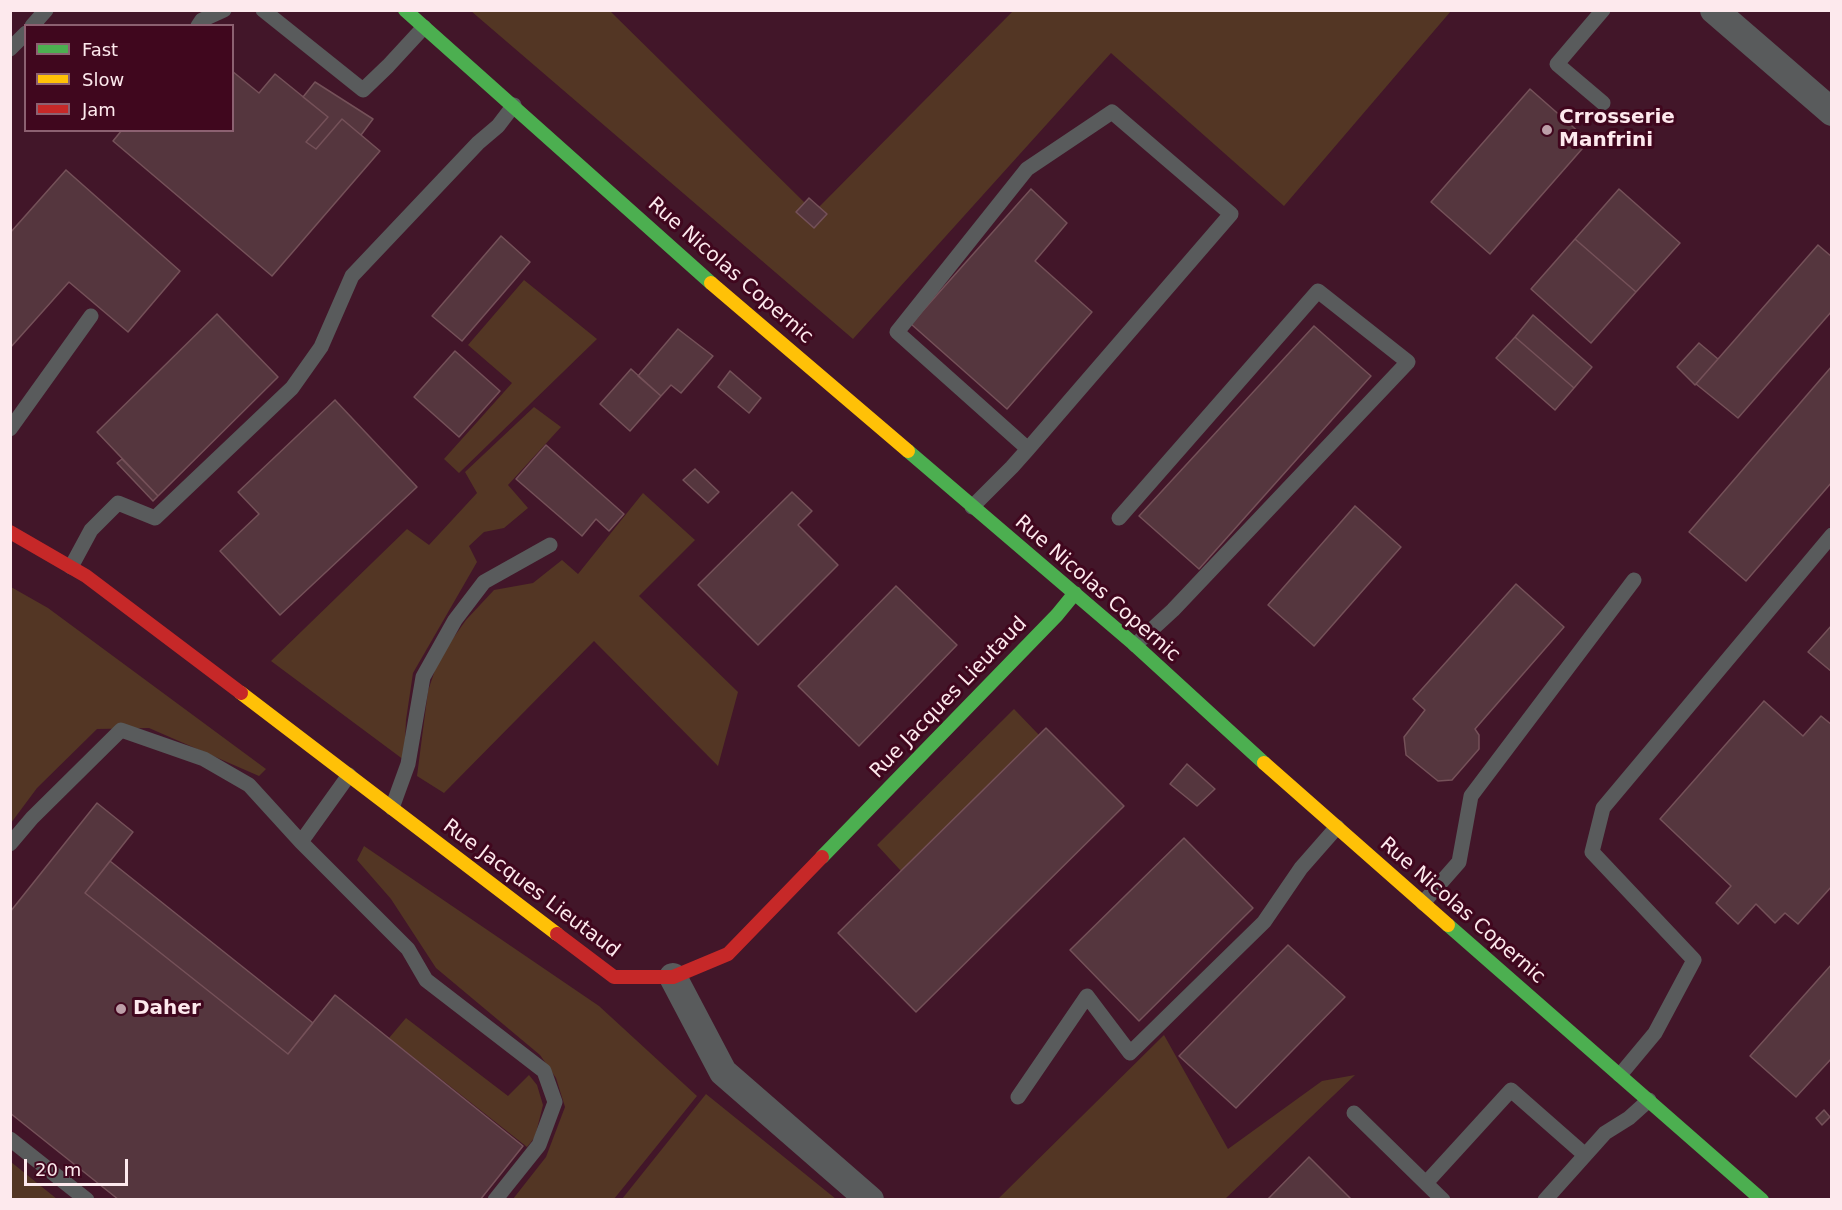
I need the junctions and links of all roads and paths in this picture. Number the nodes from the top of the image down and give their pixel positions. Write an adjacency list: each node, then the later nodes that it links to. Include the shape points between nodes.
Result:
1 (46, 10): 7 (lane)
2 (224, 10): 8 (lane)
3 (263, 10): 9 (lane, via 363,90)
4 (405, 10): 9 (street, Rue Nicolas Copernic)
5 (1603, 10): 12 (lane, via 1557,64)
6 (1714, 10): 14 (street)
7 (34, 24)
8 (199, 24)
9 (424, 27): 13 (street, Rue Nicolas Copernic)
10 (24, 35): 11 (lane)
11 (10, 49)
12 (1602, 103)
13 (514, 105): 18 (street, Rue Nicolas Copernic, via 679,255); 23 (lane, via 352,276 321,347 292,388 155,518 118,503 91,530)
14 (1832, 112)
15 (91, 316): 16 (lane)
16 (10, 429)
17 (1028, 449): 17 (lane, via 1231,214 1112,112 1027,169 897,332); 18 (lane)
18 (972, 507): 25 (street, Rue Nicolas Copernic)
19 (1119, 518): 26 (lane, via 1318,291 1408,362 1173,610)
20 (10, 532): 23 (street, Rue Jacques Lieutaud)
21 (1832, 536): 34 (lane, via 1603,808 1592,852 1694,960 1655,1033)
22 (550, 545): 28 (lane, via 484,582 455,620 423,677 408,764)
23 (70, 567): 27 (street, Rue Jacques Lieutaud)
24 (1634, 580): 32 (lane, via 1471,796 1459,862)
25 (1075, 593): 26 (street, Rue Nicolas Copernic); 33 (street, Rue Jacques Lieutaud, via 728,954)
26 (1135, 645): 29 (street, Rue Nicolas Copernic)
27 (349, 775): 28 (street, Rue Jacques Lieutaud); 30 (lane)
28 (392, 808): 33 (street, Rue Jacques Lieutaud, via 614,977)
29 (1337, 827): 32 (street, Rue Nicolas Copernic); 35 (lane, via 1301,868 1264,922 1130,1053 1087,996)
30 (301, 842): 31 (lane, via 249,786 204,759 121,730); 42 (lane, via 408,949 426,980 544,1071 555,1102 540,1145)
31 (10, 844)
32 (1423, 903): 34 (street, Rue Nicolas Copernic)
33 (673, 977): 43 (street, via 723,1072)
34 (1620, 1075): 36 (street, Rue Nicolas Copernic)
35 (1017, 1097)
36 (1649, 1100): 39 (lane, via 1605,1133); 46 (street, Rue Nicolas Copernic)
37 (1354, 1113): 40 (lane)
38 (10, 1139): 41 (lane)
39 (1585, 1155): 40 (lane, via 1511,1090); 45 (lane)
40 (1426, 1183): 44 (lane)
41 (87, 1200)
42 (495, 1200)
43 (870, 1200)
44 (1443, 1200)
45 (1545, 1200)
46 (1762, 1200)

